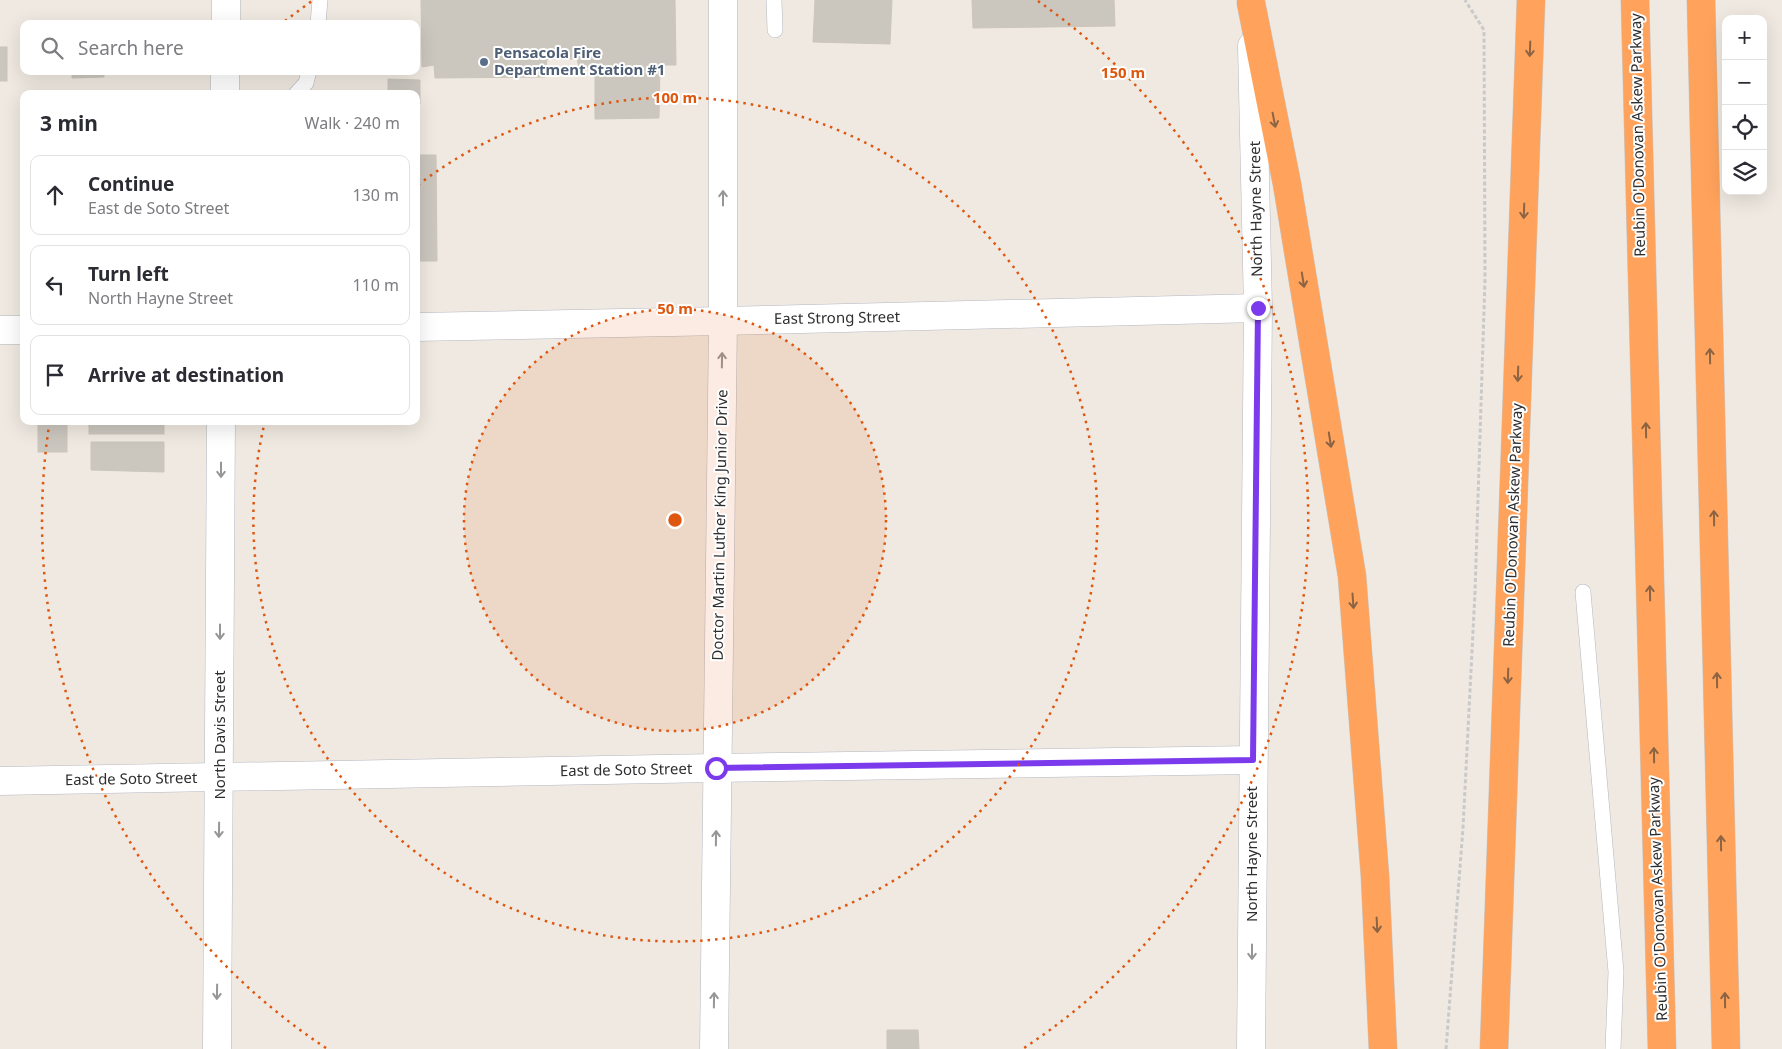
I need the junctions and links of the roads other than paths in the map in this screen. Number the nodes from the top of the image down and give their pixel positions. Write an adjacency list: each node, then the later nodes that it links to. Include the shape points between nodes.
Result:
1 (226, 0): 9 (street)
2 (320, 0): 10 (lane)
3 (723, 0): 17 (street, Doctor Martin Luther King Junior Drive, one-way to 3)
4 (774, 0): 11 (lane)
5 (1532, 0): 31 (highway, Reubin O'Donovan Askew Parkway, one-way to 31)
6 (1635, 0): 33 (highway, Reubin O'Donovan Askew Parkway, one-way to 6)
7 (1701, 0): 34 (highway, one-way to 7)
8 (1251, 2): 16 (street, North Hayne Street); 30 (highway, one-way to 30, via 1287,184 1352,576 1374,876)
9 (226, 20)
10 (318, 20)
11 (775, 30)
12 (225, 75): 14 (street)
13 (308, 75): 15 (lane)
14 (225, 90)
15 (300, 90)
16 (1258, 308): 17 (street, East Strong Street); 23 (street, North Hayne Street)
17 (723, 321): 18 (street, East Strong Street); 24 (street, Doctor Martin Luther King Junior Drive, one-way to 17)
18 (420, 327)
19 (0, 330): 20 (street)
20 (20, 330)
21 (221, 425): 25 (street, North Davis Street, one-way to 25)
22 (1583, 592): 32 (lane, via 1616,972)
23 (1253, 760): 24 (street, East de Soto Street); 29 (street, North Hayne Street, one-way to 29)
24 (716, 768): 25 (street, East de Soto Street); 28 (street, Doctor Martin Luther King Junior Drive, one-way to 24)
25 (219, 777): 26 (street, East de Soto Street); 27 (street, North Davis Street, one-way to 27)
26 (0, 782)
27 (217, 1049)
28 (714, 1049)
29 (1251, 1049)
30 (1382, 1049)
31 (1494, 1049)
32 (1613, 1049)
33 (1662, 1049)
34 (1726, 1049)

